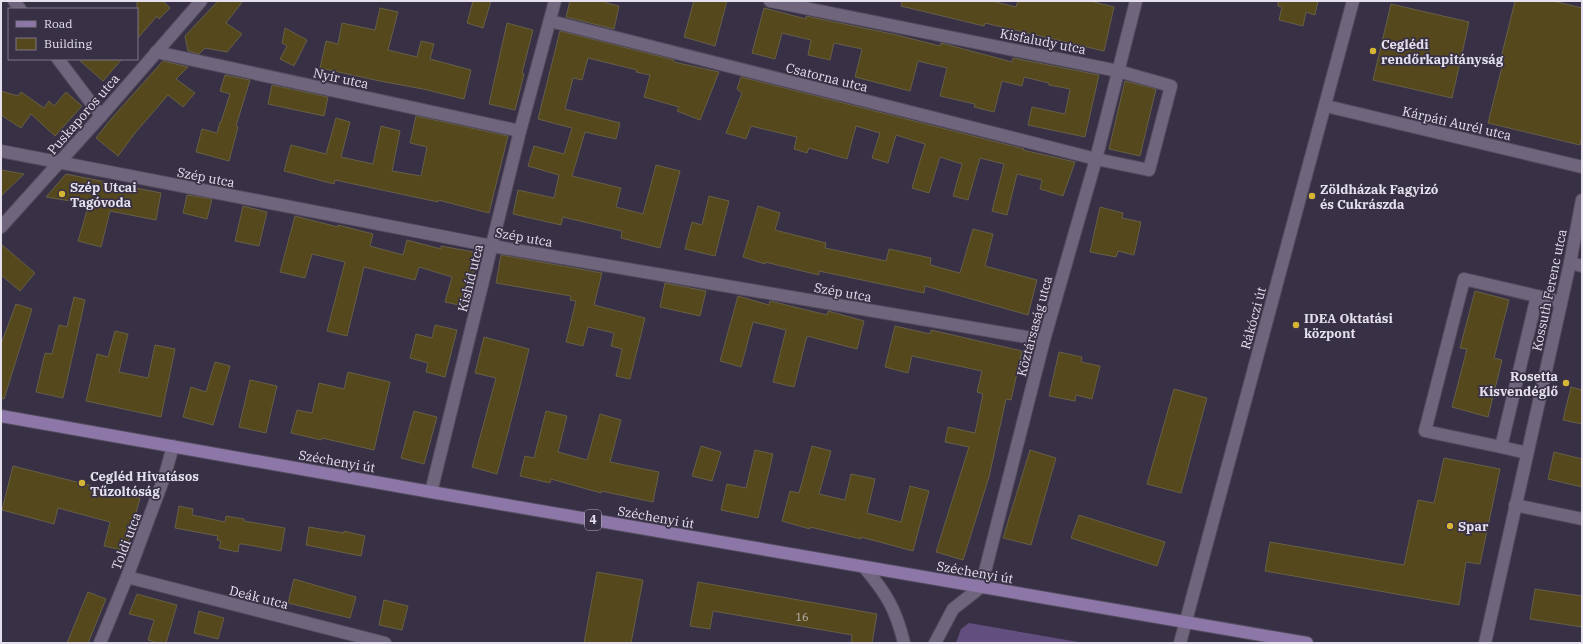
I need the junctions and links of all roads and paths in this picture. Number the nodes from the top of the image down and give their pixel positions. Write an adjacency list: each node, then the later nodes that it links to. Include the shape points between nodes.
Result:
1 (201, 1): 7 (street, Puskaporos utca)
2 (555, 1): 6 (street, Kishíd utca)
3 (770, 1): 9 (street, Kisfaludy utca)
4 (1136, 1): 9 (street, Köztársaság utca)
5 (1353, 1): 10 (street, Rákóczi út)
6 (550, 21): 12 (street, Kishíd utca); 14 (street, Csatorna utca)
7 (156, 52): 11 (street, Puskaporos utca); 12 (street, Nyír utca)
8 (59, 60): 11 (street)
9 (1118, 71): 14 (street, Köztársaság utca); 14 (street, Kisfaludy utca, via 1171,86 1149,170)
10 (1326, 106): 16 (street, Kárpáti Aurél utca); 35 (street, Rákóczi út)
11 (101, 116): 15 (street, Puskaporos utca)
12 (520, 131): 19 (street, Kishíd utca)
13 (1, 151): 15 (street, Szép utca)
14 (1096, 159): 24 (street, Köztársaság utca)
15 (59, 163): 18 (street, Puskaporos utca); 19 (street, Szép utca)
16 (1582, 167)
17 (1582, 200): 20 (street, Kossuth Ferenc utca)
18 (1, 226)
19 (492, 246): 24 (street, Szép utca); 29 (street, Kishíd utca)
20 (1570, 263): 21 (street); 23 (street, Kossuth Ferenc utca)
21 (1582, 266)
22 (1537, 296): 23 (street); 27 (street); 27 (street, via 1464,279 1425,431)
23 (1561, 302): 28 (street, Kossuth Ferenc utca)
24 (1044, 340): 34 (street, Köztársaság utca)
25 (1, 416): 26 (main road, Széchenyi út / 4)
26 (172, 446): 29 (main road, Széchenyi út / 4); 33 (street, Toldi utca, via 165,474)
27 (1501, 446): 28 (street)
28 (1527, 453): 30 (street, Kossuth Ferenc utca)
29 (431, 492): 32 (main road, Széchenyi út / 4)
30 (1515, 505): 31 (street); 42 (street, Kossuth Ferenc utca)
31 (1582, 519)
32 (864, 567): 34 (main road, Széchenyi út / 4); 38 (street, via 889,598)
33 (127, 577): 36 (street, Toldi utca); 37 (street, Deák utca)
34 (981, 587): 35 (main road, Széchenyi út / 4); 39 (street, via 953,610)
35 (1185, 622): 40 (street, Rákóczi út); 41 (main road, Széchenyi út / 4)
36 (100, 643)
37 (385, 643)
38 (904, 643)
39 (935, 643)
40 (1180, 643)
41 (1307, 643)
42 (1485, 643)

